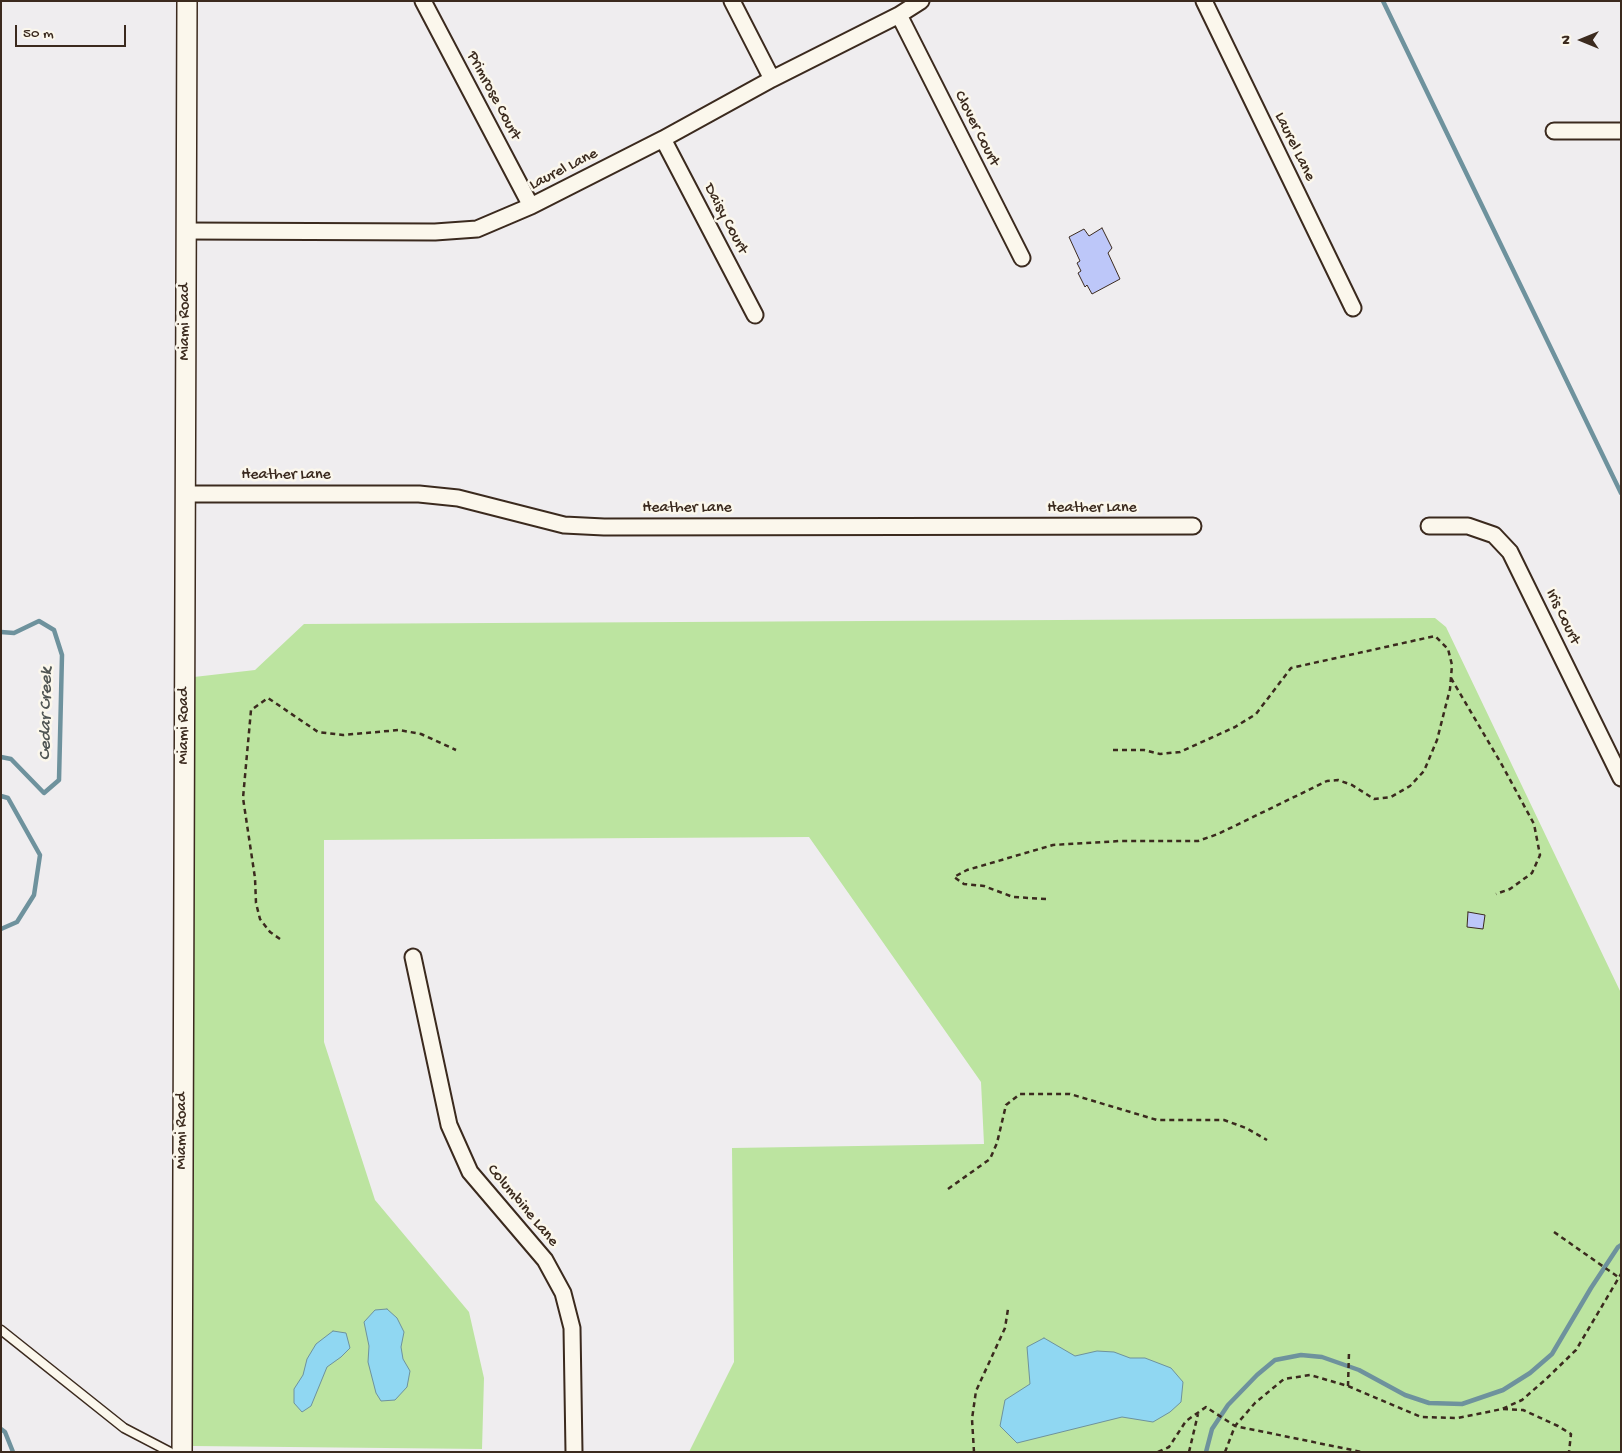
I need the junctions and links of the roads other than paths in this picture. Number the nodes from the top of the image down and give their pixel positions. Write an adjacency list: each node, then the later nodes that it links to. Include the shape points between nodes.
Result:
1 (187, 1): 12 (street, Miami Road)
2 (423, 1): 11 (street, Primrose Court)
3 (732, 1): 7 (street)
4 (921, 1): 6 (street, Laurel Lane)
5 (1204, 1): 14 (street, Laurel Lane)
6 (899, 14): 7 (street, Laurel Lane); 13 (street, Clover Court)
7 (772, 79): 10 (street, Laurel Lane)
8 (1554, 131): 9 (street)
9 (1621, 131)
10 (663, 139): 11 (street, Laurel Lane); 15 (street, Daisy Court)
11 (531, 206): 12 (street, Laurel Lane, via 477,229 435,232)
12 (186, 231): 16 (street, Miami Road)
13 (1022, 258)
14 (1353, 308)
15 (755, 315)
16 (185, 494): 17 (street, Heather Lane, via 419,494 458,498 564,525 588,526); 23 (street, Miami Road)
17 (1193, 526)
18 (1429, 526): 19 (street, Iris Court, via 1468,526 1494,535 1510,552)
19 (1621, 778)
20 (413, 957): 24 (street, Columbine Lane, via 449,1125 470,1172 545,1260 563,1293 572,1328)
21 (1, 1330): 22 (lane, via 124,1428)
22 (170, 1452)
23 (182, 1452)
24 (574, 1452)

